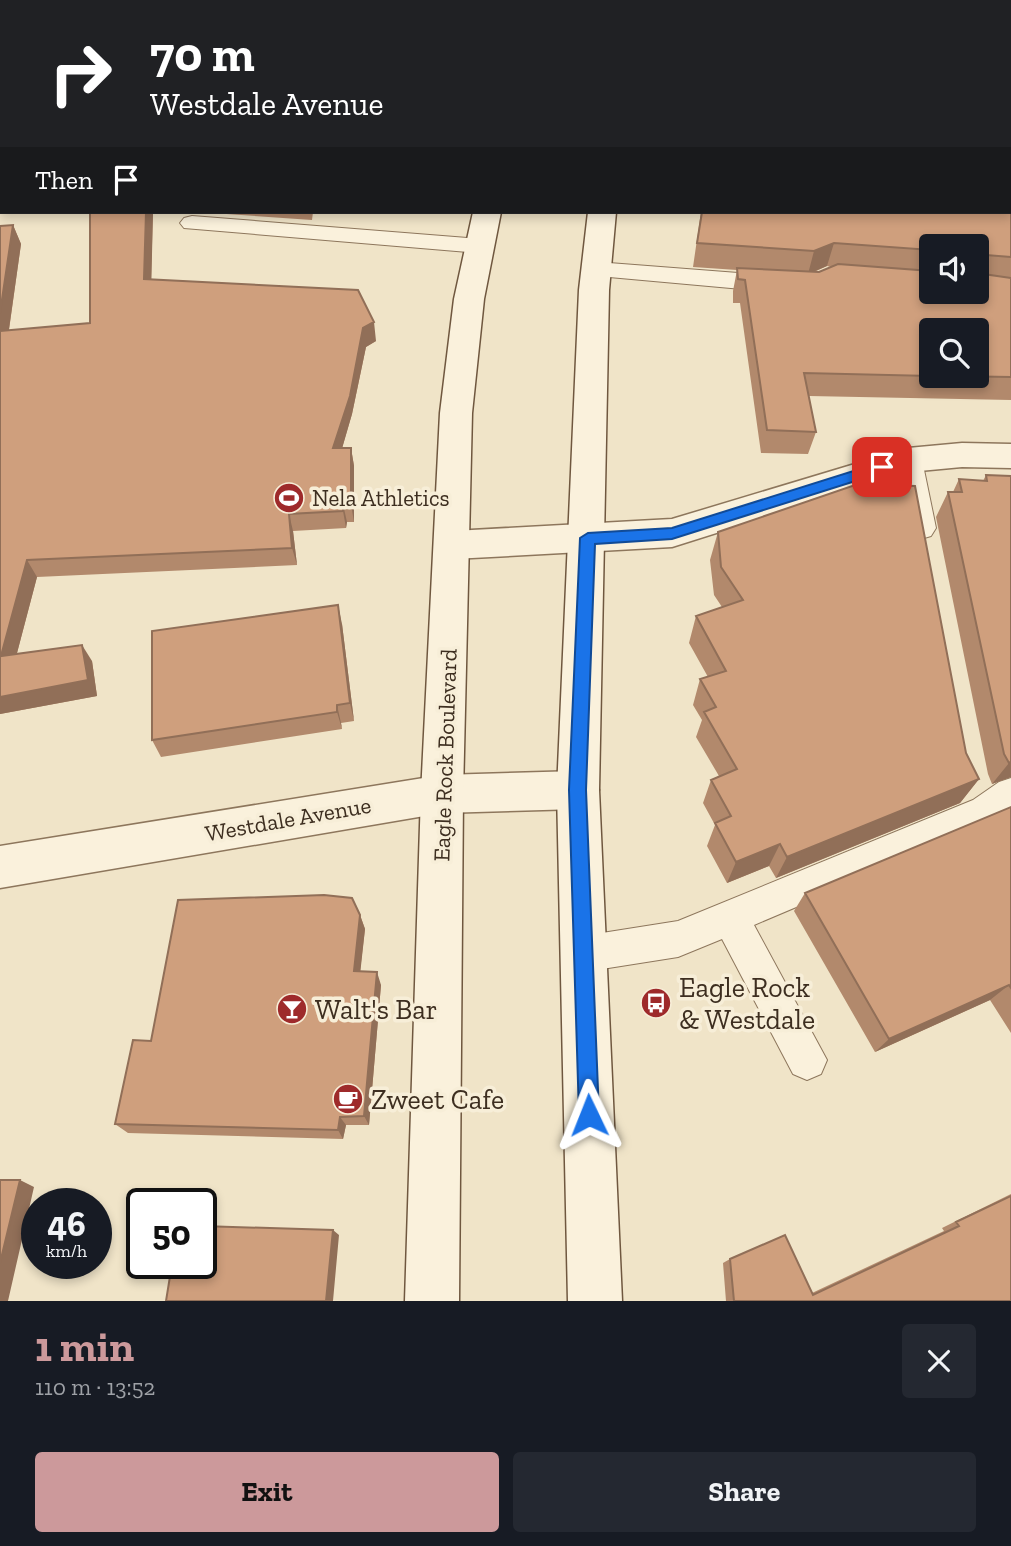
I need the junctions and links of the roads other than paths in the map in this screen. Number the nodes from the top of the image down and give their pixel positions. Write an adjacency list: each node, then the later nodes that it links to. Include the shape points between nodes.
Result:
1 (487, 214): 4 (main road, Eagle Rock Boulevard)
2 (602, 214): 5 (main road)
3 (192, 223): 4 (lane)
4 (480, 246): 10 (main road, Eagle Rock Boulevard, via 456,413)
5 (596, 270): 6 (lane); 9 (main road)
6 (801, 284)
7 (1011, 456): 8 (main road)
8 (908, 460): 9 (main road, via 672,533); 11 (lane)
9 (588, 538): 10 (main road); 12 (main road)
10 (453, 545): 13 (main road, Eagle Rock Boulevard)
11 (926, 553)
12 (578, 790): 13 (main road, Westdale Avenue); 17 (main road)
13 (442, 794): 15 (main road, Westdale Avenue); 19 (main road, Eagle Rock Boulevard)
14 (990, 797): 16 (lane)
15 (0, 867)
16 (730, 917): 17 (lane, via 678,939); 18 (lane)
17 (583, 954): 20 (main road)
18 (807, 1060)
19 (432, 1301)
20 (595, 1301)

